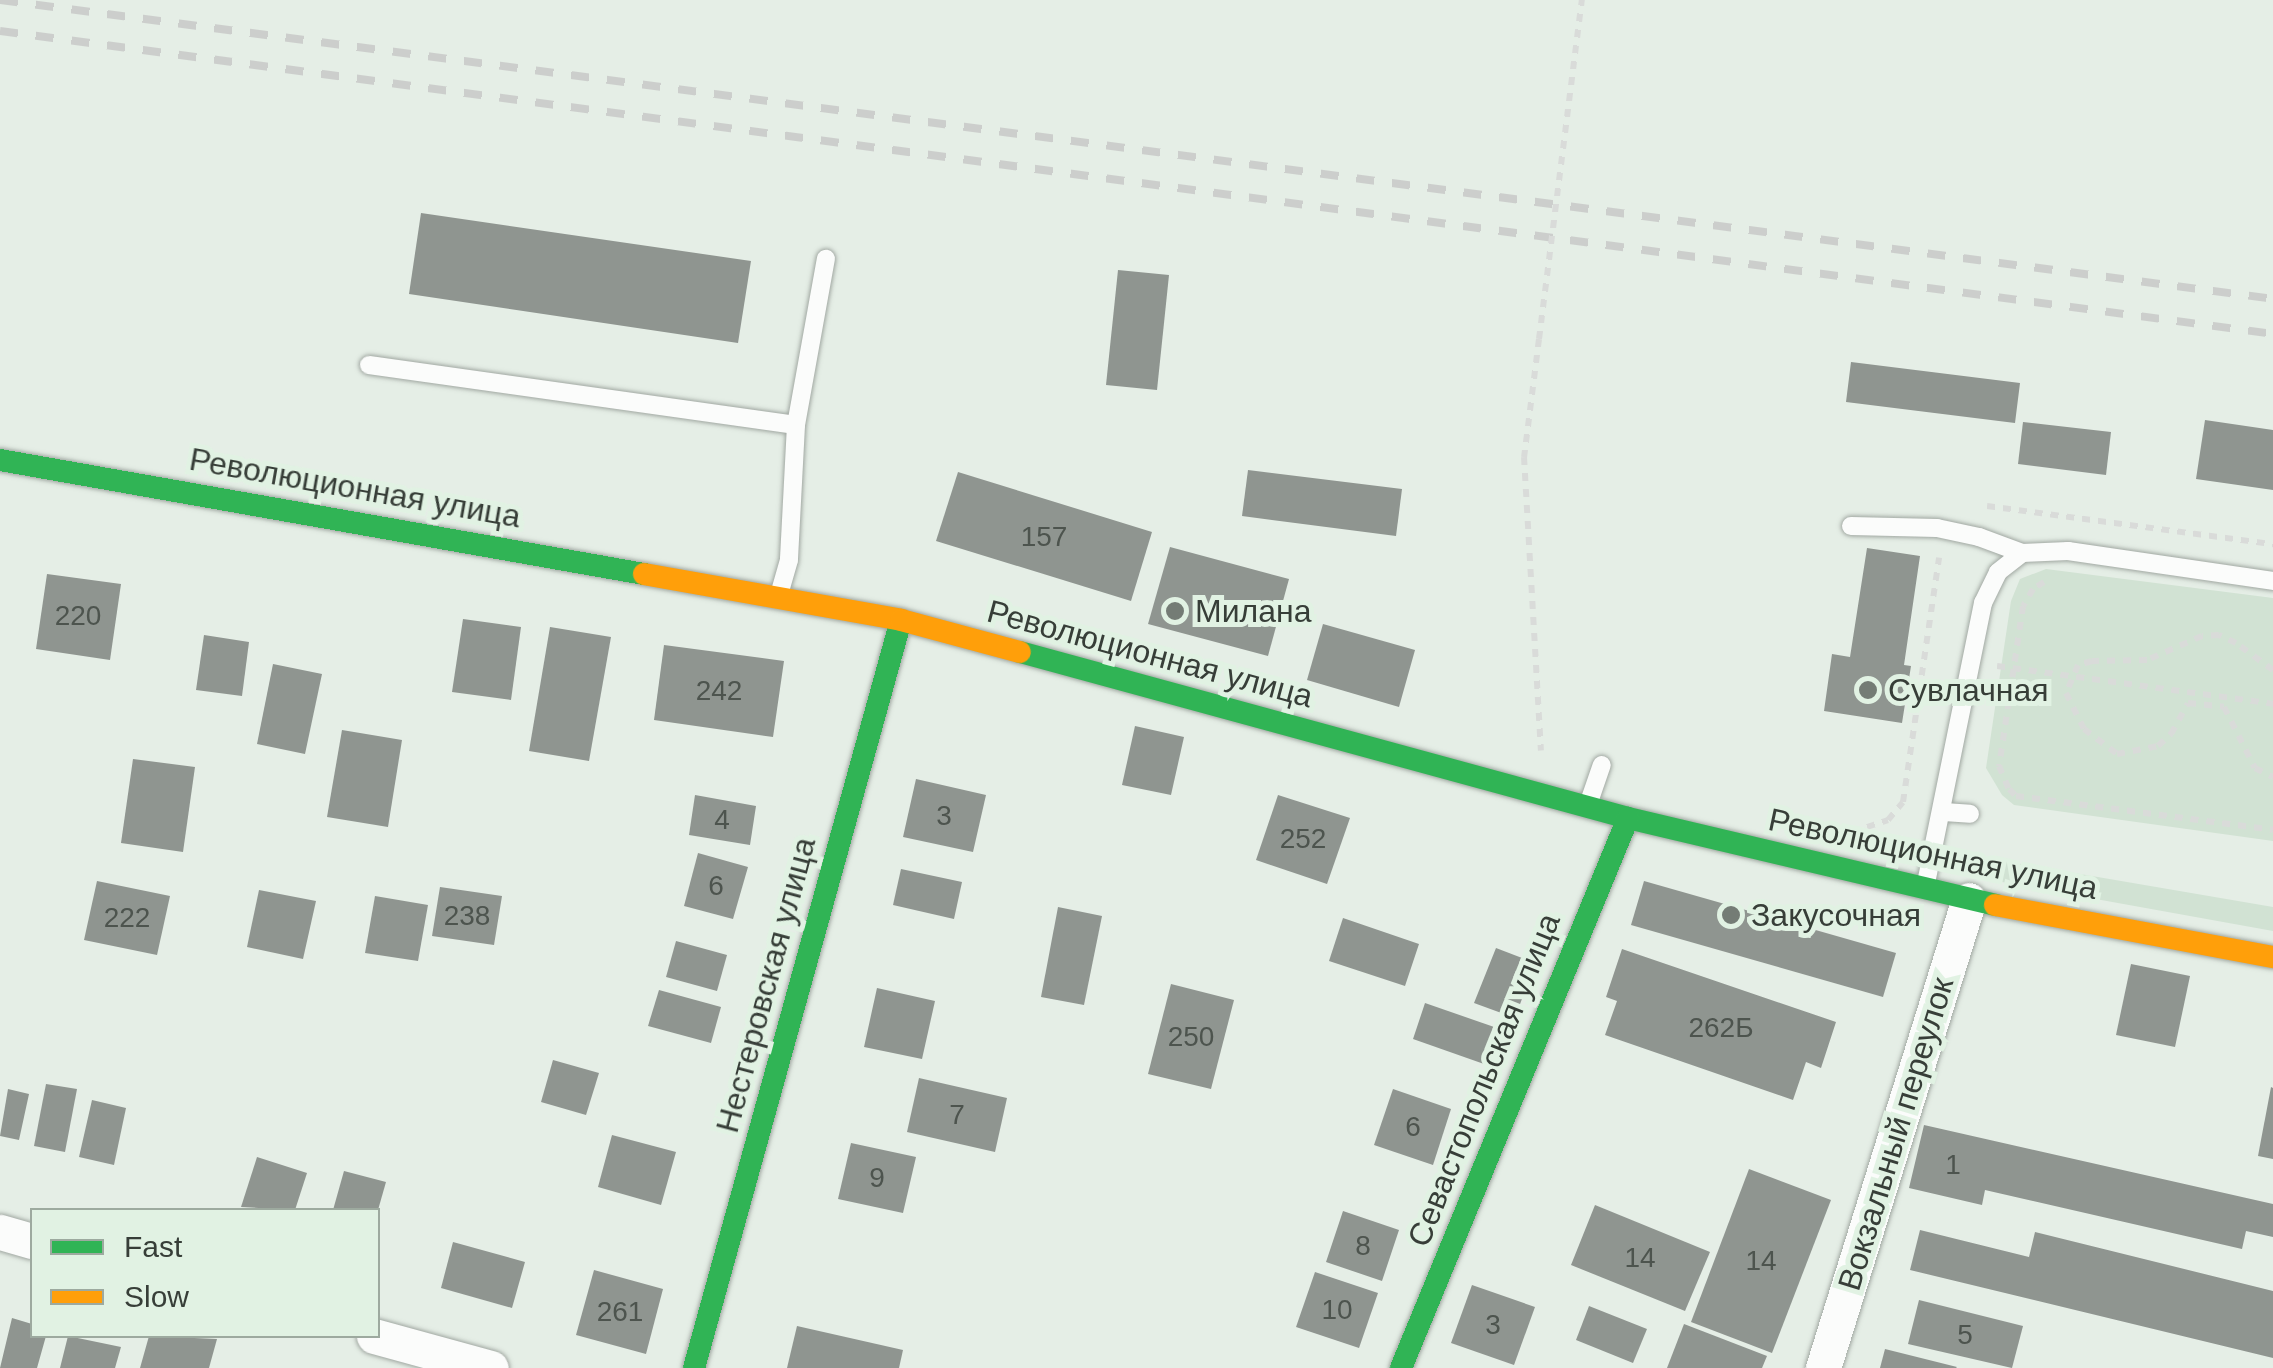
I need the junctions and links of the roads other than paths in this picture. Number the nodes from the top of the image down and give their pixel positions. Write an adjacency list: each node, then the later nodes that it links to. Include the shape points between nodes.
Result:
1 (826, 260): 3 (lane)
2 (369, 365): 3 (lane)
3 (796, 426): 8 (lane, via 789,560)
4 (0, 460): 8 (main road, Революционная улица)
5 (1851, 526): 6 (lane, via 1937,528)
6 (2022, 553): 7 (lane, via 2068,551); 12 (lane, via 1998,572 1983,603)
7 (2273, 580)
8 (779, 595): 9 (main road, Революционная улица)
9 (900, 620): 11 (main road, Революционная улица); 22 (main road, Нестеровская улица)
10 (1602, 765): 11 (lane)
11 (1588, 807): 14 (main road, Революционная улица)
12 (1944, 812): 13 (lane); 15 (lane)
13 (1970, 814)
14 (1628, 818): 15 (main road, Революционная улица); 23 (main road, Севастопольская улица)
15 (1925, 889): 16 (main road, Революционная улица)
16 (1969, 900): 17 (main road, Революционная улица); 24 (street, Вокзальный переулок)
17 (2273, 957)
18 (0, 1232): 19 (street)
19 (30, 1240)
20 (380, 1338): 21 (street)
21 (492, 1368)
22 (694, 1368)
23 (1400, 1368)
24 (1823, 1368)

